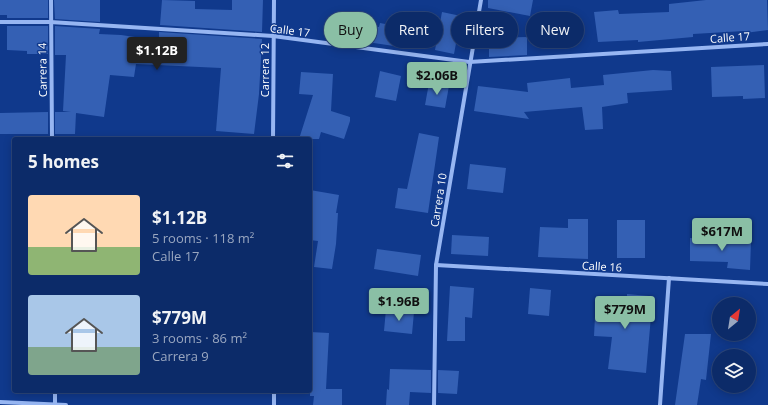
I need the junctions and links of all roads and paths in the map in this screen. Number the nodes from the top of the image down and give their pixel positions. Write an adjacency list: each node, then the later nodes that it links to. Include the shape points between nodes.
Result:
1 (51, 0): 5 (street, Carrera 14)
2 (274, 0): 6 (street, Carrera 12)
3 (481, 0): 8 (street, Carrera 10)
4 (0, 22): 5 (street, Calle 17)
5 (50, 22): 6 (street, Calle 17); 9 (street, Carrera 14)
6 (273, 36): 8 (street, Calle 17); 10 (street, Carrera 12)
7 (768, 44): 8 (street, Calle 17)
8 (469, 62): 11 (street, Carrera 10)
9 (52, 137)
10 (273, 137)
11 (436, 266): 12 (street, Calle 16); 20 (street, Carrera 10)
12 (669, 278): 13 (street, Calle 16); 21 (street)
13 (768, 284)
14 (55, 393): 17 (street)
15 (274, 393): 19 (street)
16 (0, 402): 17 (street)
17 (55, 405): 18 (street)
18 (66, 405)
19 (274, 405)
20 (434, 405)
21 (660, 405)

